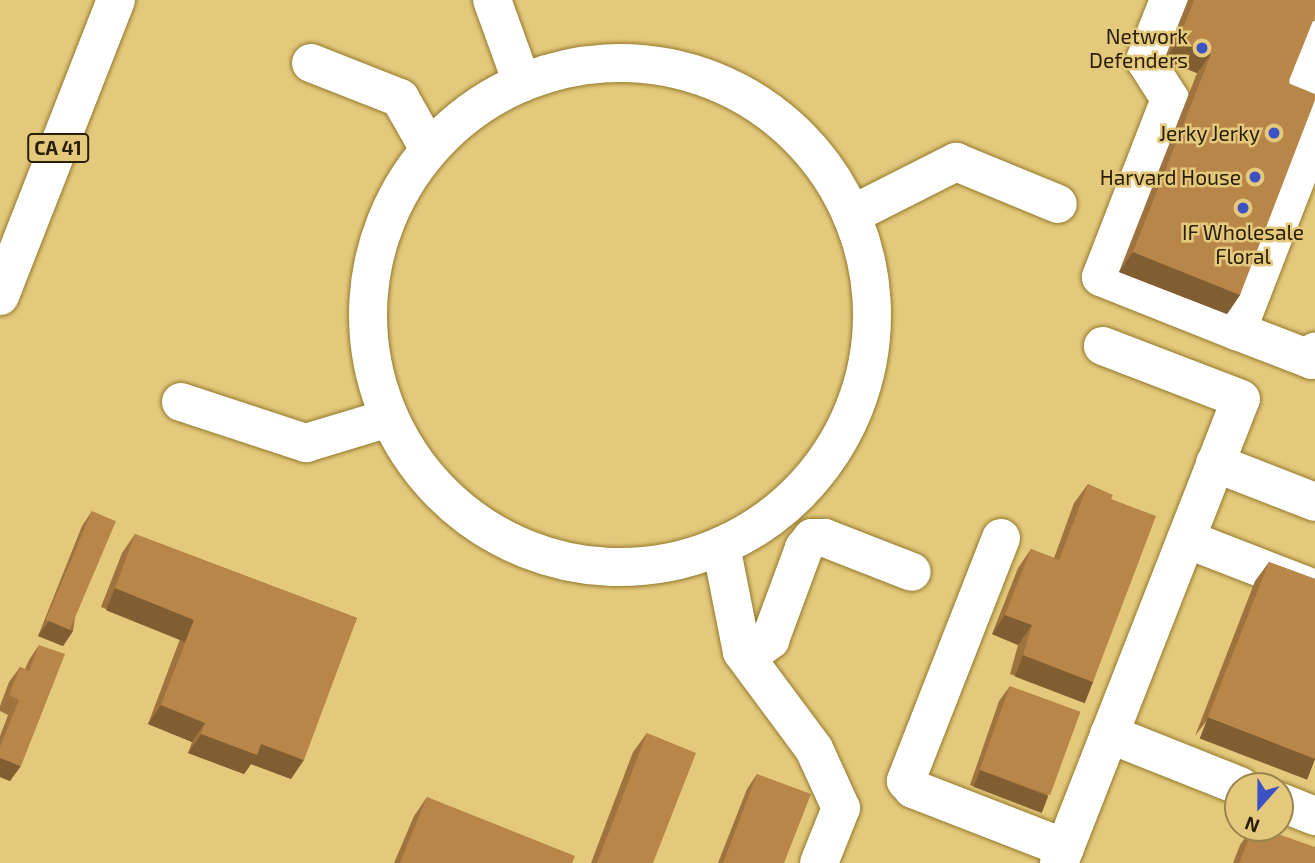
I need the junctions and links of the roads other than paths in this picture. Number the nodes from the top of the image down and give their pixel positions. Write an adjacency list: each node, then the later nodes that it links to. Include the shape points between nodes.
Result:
1 (116, 0): 11 (main road, CA 41)
2 (492, 0): 6 (main road)
3 (1169, 0): 12 (main road, via 1145,60 1170,99 1101,277)
4 (1315, 40): 7 (main road, via 1306,64)
5 (311, 64): 8 (main road, via 400,98)
6 (522, 83): 8 (main road, via 472,110); 10 (main road, via 569,68 618,63 667,68 714,82 758,104 796,135 828,173)
7 (1315, 128): 12 (main road)
8 (429, 149): 16 (main road, via 397,196 374,261 367,306 372,363)
9 (1058, 204): 10 (main road, via 956,162)
10 (852, 215): 21 (main road, via 867,262 873,311 869,361 855,408 833,452 802,491 765,522)
11 (0, 296)
12 (1237, 331): 14 (main road)
13 (1103, 346): 17 (main road, via 1241,398)
14 (1314, 358)
15 (181, 401): 16 (main road, via 306,443)
16 (389, 418): 21 (main road, via 418,466 456,508 503,539 556,559 611,568 668,563)
17 (1215, 463): 18 (main road); 20 (main road)
18 (1315, 502)
19 (1001, 538): 29 (main road, via 906,780 913,789)
20 (1186, 539): 23 (main road); 25 (main road)
21 (722, 547): 24 (main road)
22 (912, 572): 24 (main road, via 825,538 812,538 804,548 770,640)
23 (1315, 589)
24 (747, 657): 30 (main road, via 814,749 841,808)
25 (1109, 734): 26 (main road); 29 (main road)
26 (1224, 780)
27 (1294, 808): 28 (main road)
28 (1315, 816)
29 (1062, 856)
30 (820, 863)

